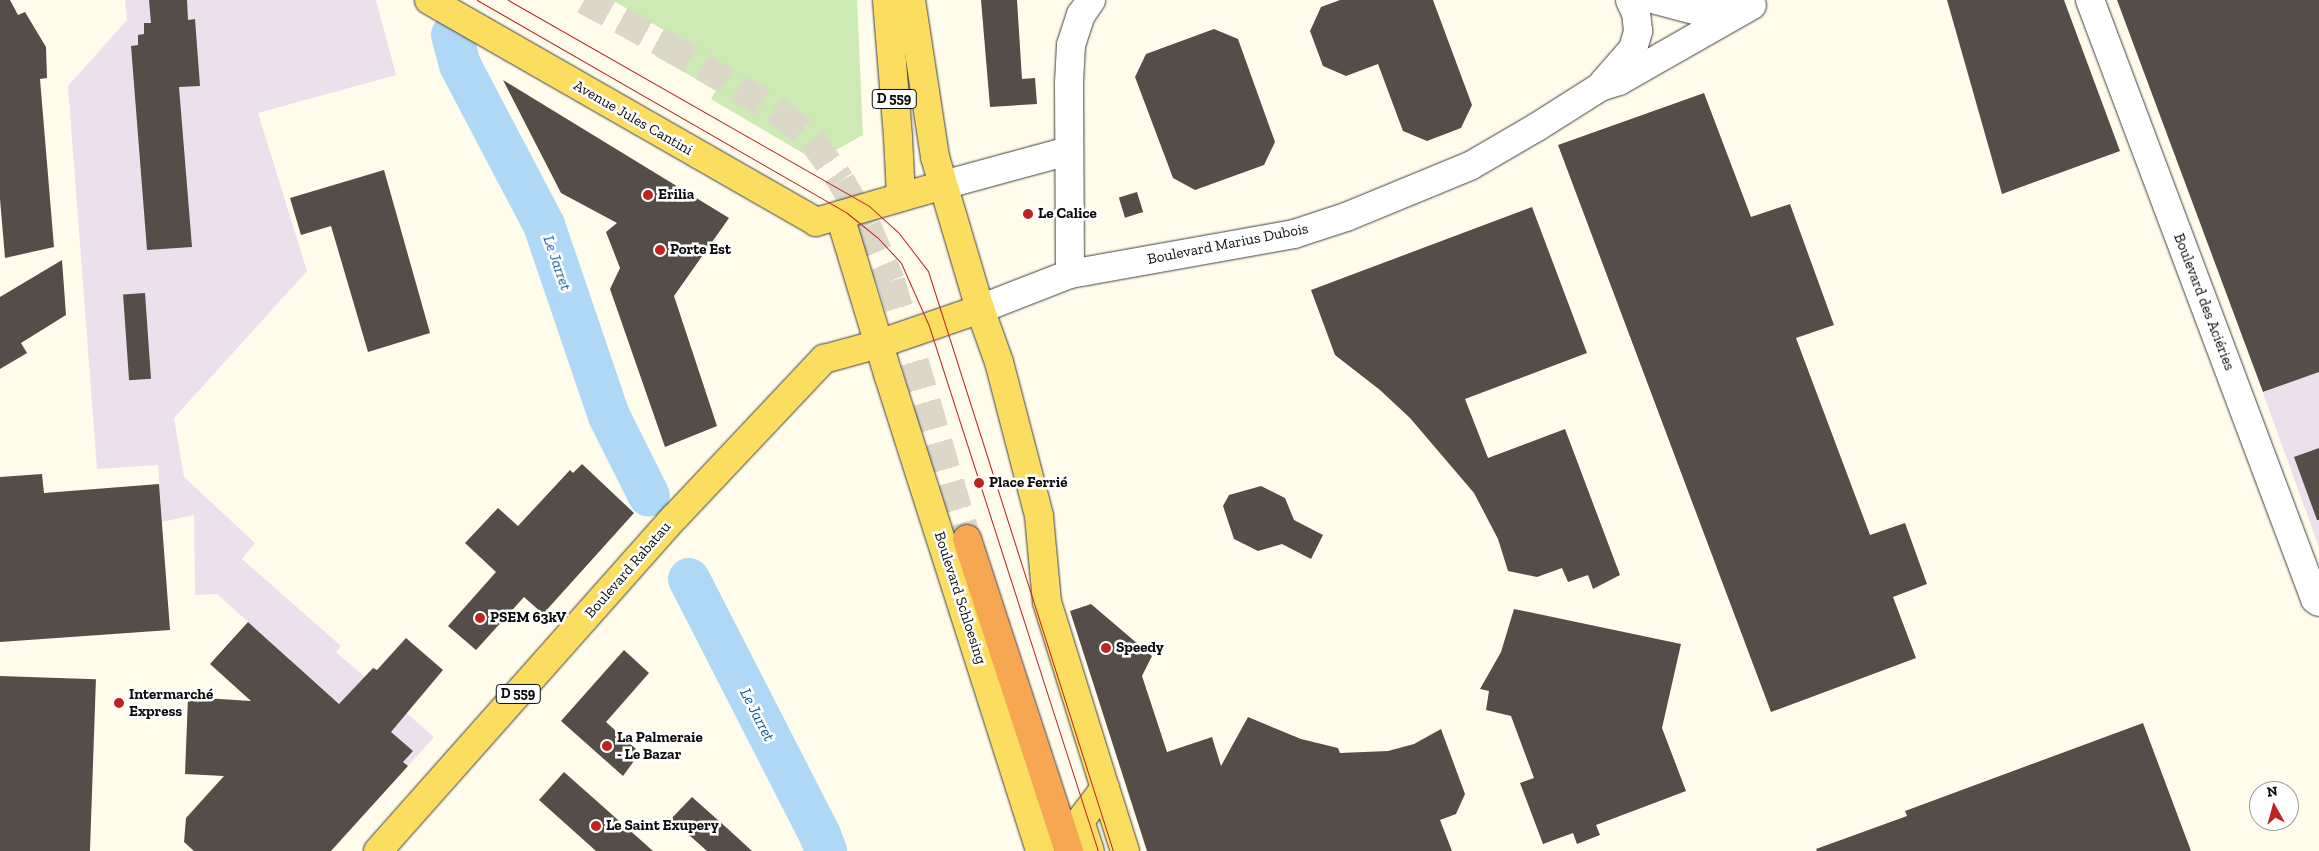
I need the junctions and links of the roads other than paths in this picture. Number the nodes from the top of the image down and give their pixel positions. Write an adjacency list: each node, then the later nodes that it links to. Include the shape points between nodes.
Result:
1 (429, 0): 13 (main road, Avenue Jules Cantini, via 816,222)
2 (887, 0): 12 (main road, D 559)
3 (911, 0): 11 (main road, D 559, via 935,158)
4 (1091, 0): 10 (street, via 1081,15 1071,44)
5 (1630, 0): 9 (street, Boulevard Marius Dubois, via 1636,13 1638,31 1634,49)
6 (1656, 0): 8 (street, via 1698,11)
7 (2090, 0): 18 (street, Boulevard des Aciéries, via 2315,599)
8 (1758, 3): 9 (street, Boulevard Marius Dubois, via 1619,81)
9 (1600, 86): 14 (street, Boulevard Marius Dubois, via 1470,166 1346,218 1294,234)
10 (1068, 151): 11 (street); 14 (street)
11 (943, 185): 12 (main road, Avenue Jules Cantini); 15 (main road, D 559)
12 (901, 197): 13 (main road, Avenue Jules Cantini)
13 (840, 216): 16 (main road, Boulevard Schloesing)
14 (1070, 274): 15 (street, Boulevard Marius Dubois)
15 (980, 308): 16 (main road, D 559); 19 (main road, via 999,362 1039,516 1047,602)
16 (879, 344): 20 (main road, Boulevard Rabatau / D 559, via 824,359 666,527); 21 (main road, Boulevard Schloesing)
17 (967, 539): 22 (highway)
18 (2319, 602)
19 (1105, 788): 23 (main road, via 1080,821); 24 (main road)
20 (378, 851)
21 (1040, 851)
22 (1069, 851)
23 (1090, 851)
24 (1125, 851)

